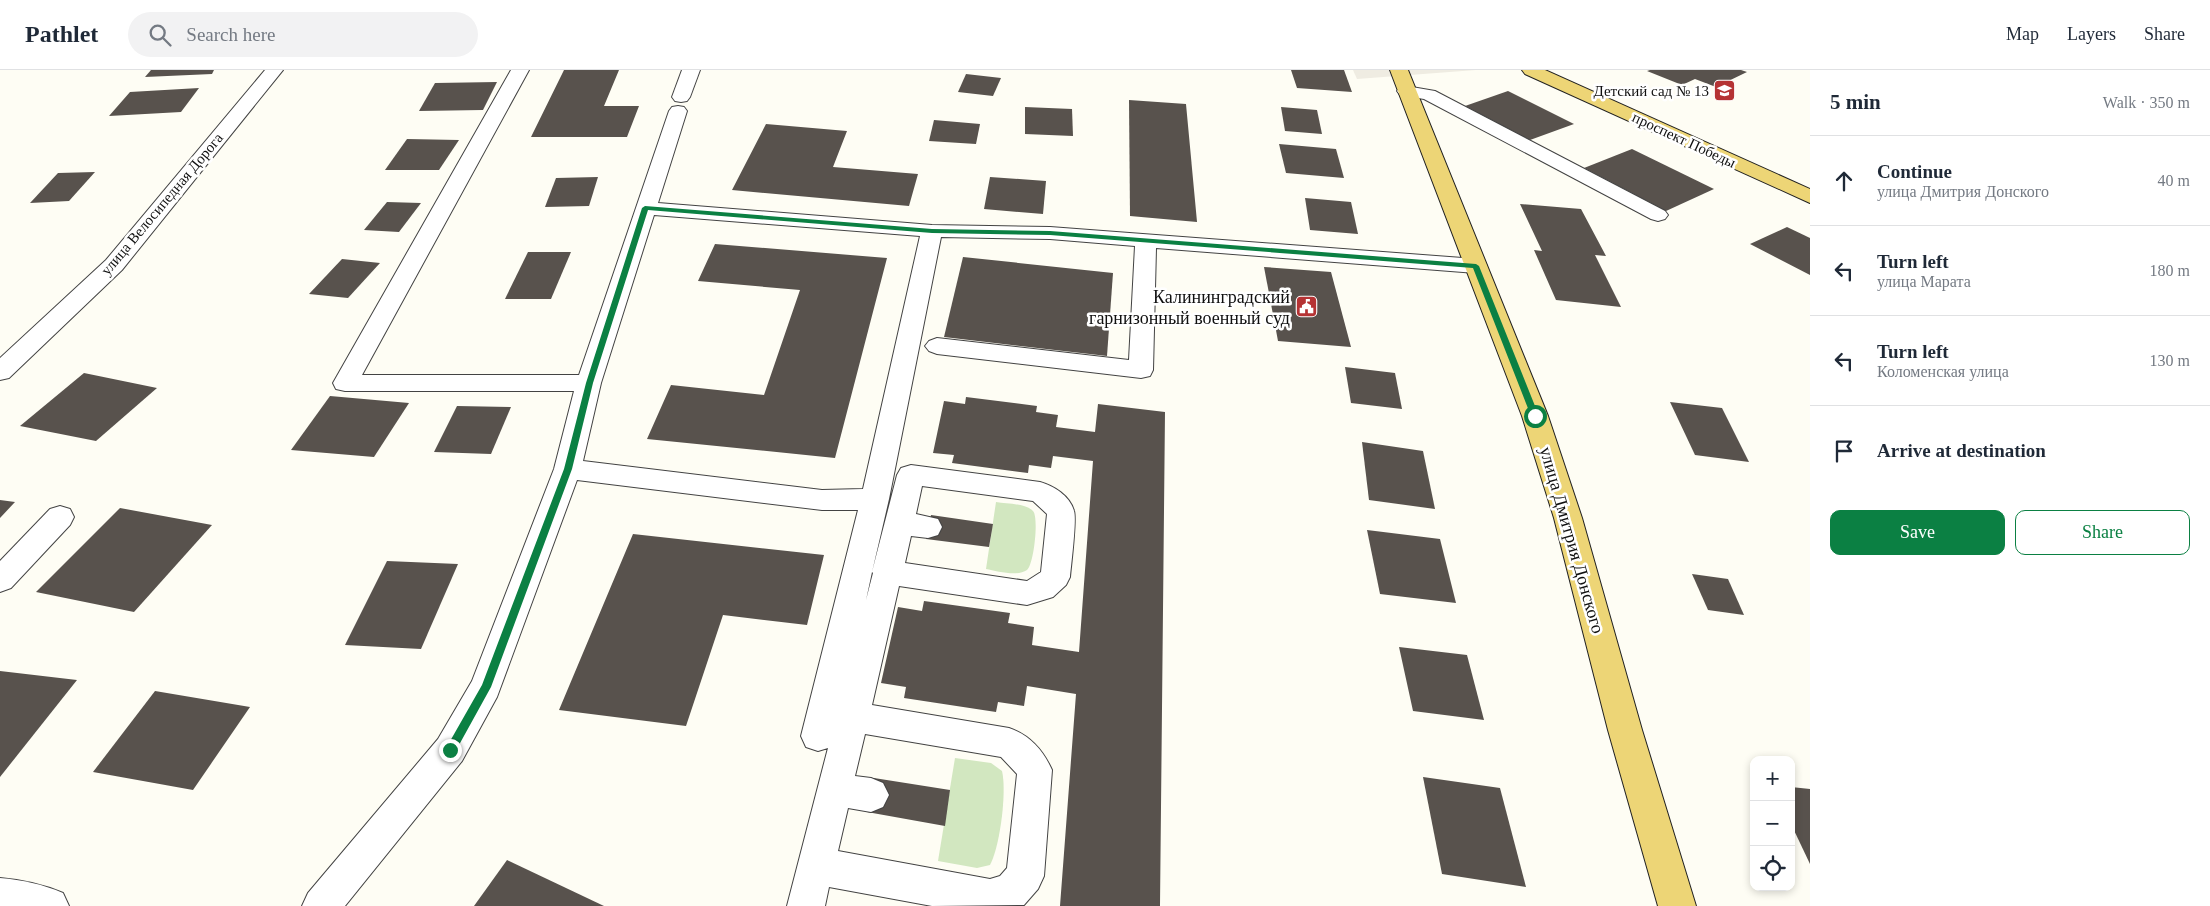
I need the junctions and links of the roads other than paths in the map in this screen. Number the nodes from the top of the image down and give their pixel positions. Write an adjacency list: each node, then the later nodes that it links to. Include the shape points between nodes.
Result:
1 (274, 70): 14 (street, улица Велосипедная Дорога, via 114,265)
2 (520, 70): 15 (street, via 345,383)
3 (691, 70): 8 (street)
4 (1399, 70): 6 (main road, улица Дмитрия Донского)
5 (1531, 70): 7 (main road, проспект Победы)
6 (1406, 91): 9 (street, via 1430,95); 12 (main road, улица Дмитрия Донского)
7 (1810, 197)
8 (645, 208): 10 (street); 15 (street)
9 (1658, 214)
10 (932, 231): 11 (street, via 1050,233); 17 (street)
11 (1146, 240): 12 (street); 13 (street, via 1141,370)
12 (1476, 266): 32 (main road, улица Дмитрия Донского, via 1535,416 1568,518)
13 (936, 346)
14 (0, 372)
15 (589, 383): 16 (street)
16 (568, 469): 17 (street, via 822,500); 30 (street, via 486,687 450,750)
17 (875, 499): 24 (street)
18 (60, 517): 22 (street)
19 (899, 523): 20 (street); 21 (street); 21 (street, via 910,475 1040,492 1061,512 1055,577 1042,588 1027,593)
20 (928, 527)
21 (887, 572): 23 (street)
22 (0, 580)
23 (852, 717): 25 (street); 27 (street, via 1009,743 1024,754 1035,770 1025,876 1011,892 990,898)
24 (818, 736)
25 (835, 789): 26 (street); 27 (street)
26 (871, 795)
27 (816, 866): 31 (street)
28 (0, 897): 29 (street)
29 (50, 906)
30 (321, 906)
31 (806, 906)
32 (1677, 906)

